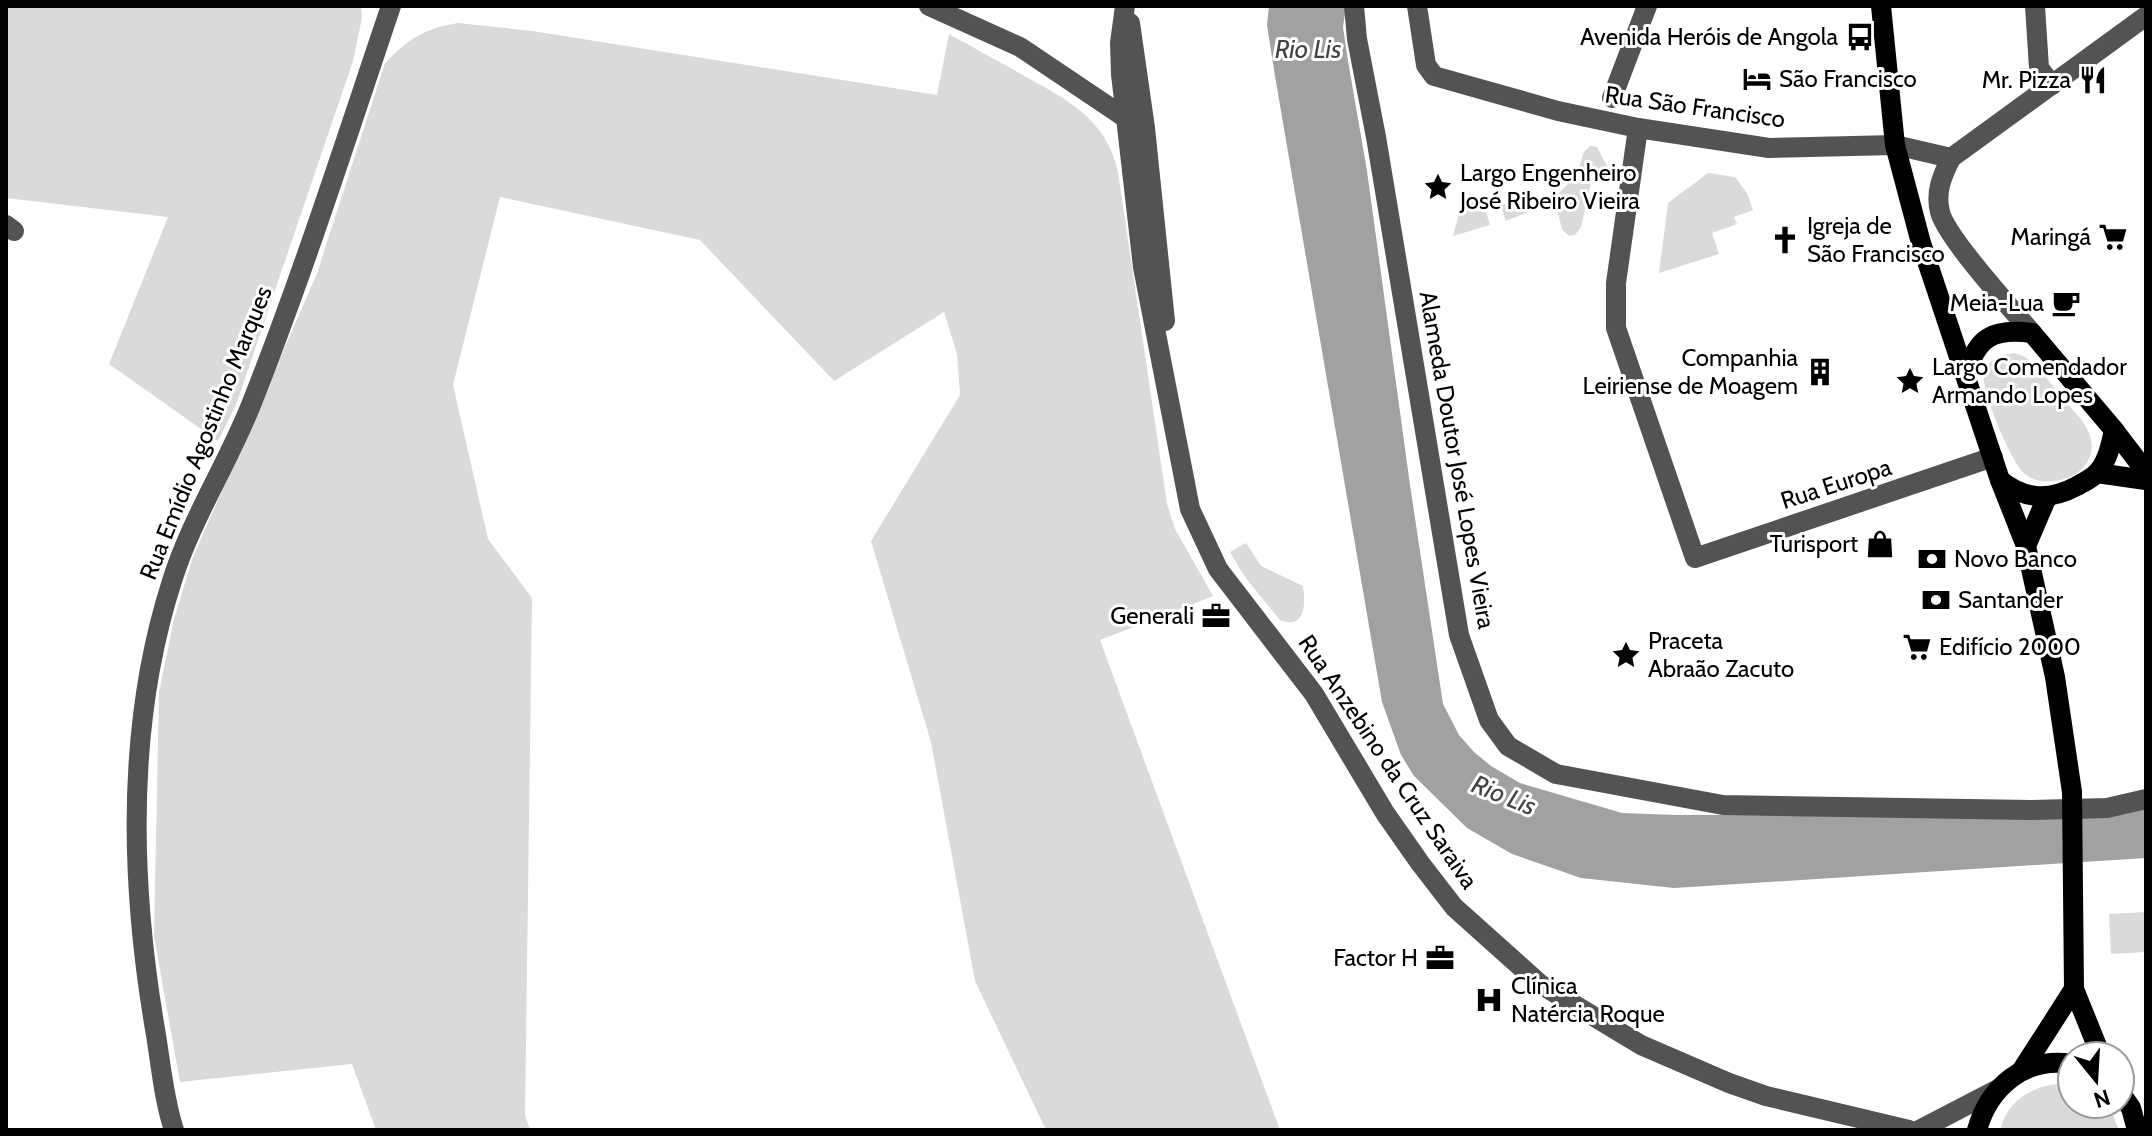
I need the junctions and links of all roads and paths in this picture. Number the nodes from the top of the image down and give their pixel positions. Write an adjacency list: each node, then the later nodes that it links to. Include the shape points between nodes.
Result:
1 (391, 6): 34 (street, Rua Emídio Agostinho Marques, via 250,407 172,581 151,657 137,759 137,868 148,987)
2 (929, 6): 12 (street, via 1020,47)
3 (1126, 6): 12 (street, Rua Anzebino da Cruz Saraiva, via 1120,43); 13 (street, Rua Anzebino da Cruz Saraiva)
4 (1354, 6): 28 (street, Alameda Doutor José Lopes Vieira, via 1459,635 1489,720 1508,746 1556,774 1723,805 2031,810 2107,808)
5 (1417, 6): 14 (street, Rua São Francisco, via 1426,65 1434,76)
6 (1647, 6): 11 (street)
7 (1881, 6): 15 (main road)
8 (2035, 6): 10 (street, via 2039,68)
9 (2146, 16): 10 (street)
10 (2052, 85): 16 (street)
11 (1612, 98)
12 (1125, 120): 13 (street); 19 (street, Rua Anzebino da Cruz Saraiva, via 1143,267)
13 (1145, 128): 19 (street, Rua Anzebino da Cruz Saraiva)
14 (1638, 128): 15 (street, Rua São Francisco, via 1769,148); 21 (street, Rua Europa, via 1616,283 1616,328 1695,558)
15 (1895, 145): 16 (street, Rua São Francisco); 18 (main road)
16 (1951, 158): 17 (street, via 1939,187 1943,221)
17 (2032, 333): 18 (main road, via 2006,330 1987,339 1971,357); 20 (main road)
18 (1966, 376): 21 (main road)
19 (1171, 401): 35 (street, Rua Anzebino da Cruz Saraiva, via 1185,491 1218,569 1314,694 1385,813 1454,907 1540,984 1641,1045 1766,1096)
20 (2114, 430): 22 (main road); 23 (main road)
21 (1993, 457): 24 (main road)
22 (2146, 472)
23 (2097, 473): 25 (main road); 26 (main road)
24 (2000, 480): 26 (main road, via 2028,496); 27 (main road)
25 (2146, 480)
26 (2047, 497): 27 (main road)
27 (2026, 546): 29 (main road, via 2055,677 2072,792)
28 (2146, 799)
29 (2074, 989): 30 (main road); 32 (main road)
30 (2095, 1040)
31 (2056, 1063): 32 (main road)
32 (2022, 1070): 33 (main road)
33 (1996, 1090): 36 (street); 37 (main road)
34 (174, 1130)
35 (1909, 1130)
36 (1919, 1130)
37 (1977, 1130)

